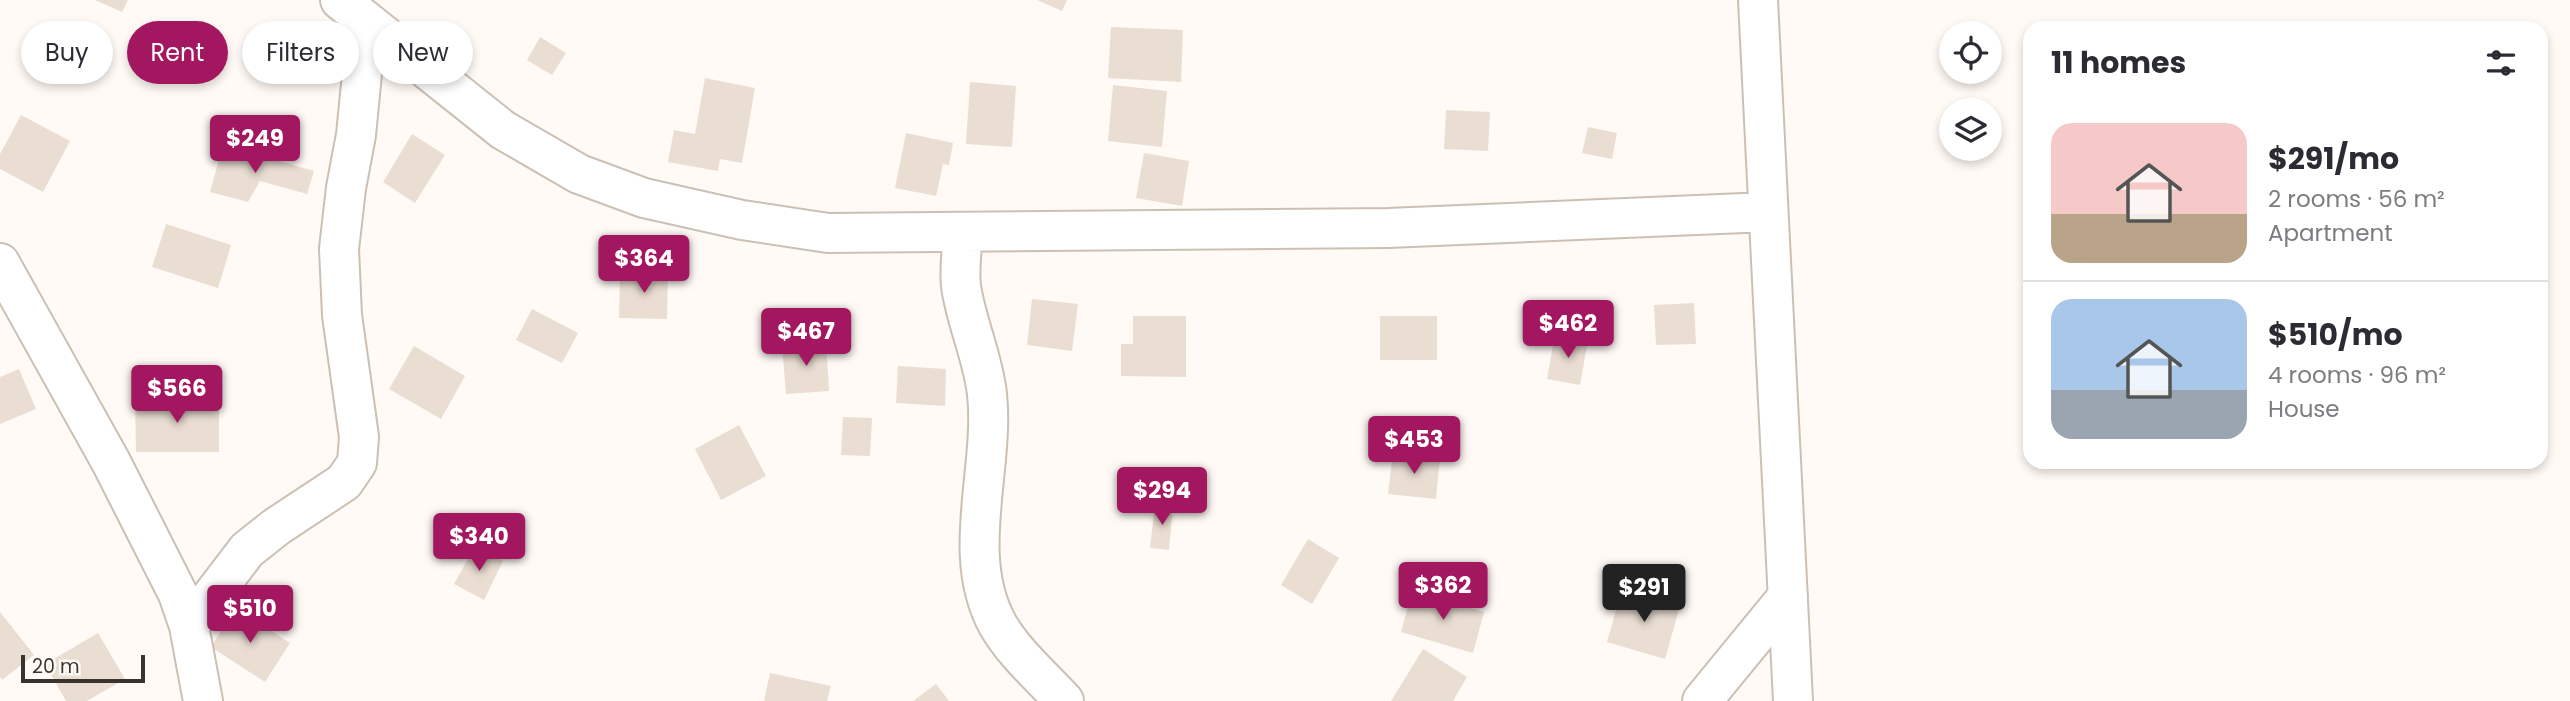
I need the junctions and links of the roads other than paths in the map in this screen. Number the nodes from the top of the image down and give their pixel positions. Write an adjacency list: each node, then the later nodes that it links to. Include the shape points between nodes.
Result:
1 (1758, 0): 3 (street)
2 (354, 11): 4 (street, via 503,130 579,174 644,198 828,233); 7 (street, via 356,135 339,248 342,315 359,438 357,463 344,482 247,550)
3 (1768, 212): 4 (street, via 1388,228); 6 (street)
4 (963, 232): 9 (street, via 960,281 987,394 981,571 987,602 1005,635)
5 (0, 263): 7 (street, via 111,462 178,594)
6 (1788, 596): 10 (street); 11 (street)
7 (189, 626): 8 (street)
8 (203, 701)
9 (1064, 701)
10 (1702, 701)
11 (1793, 701)

